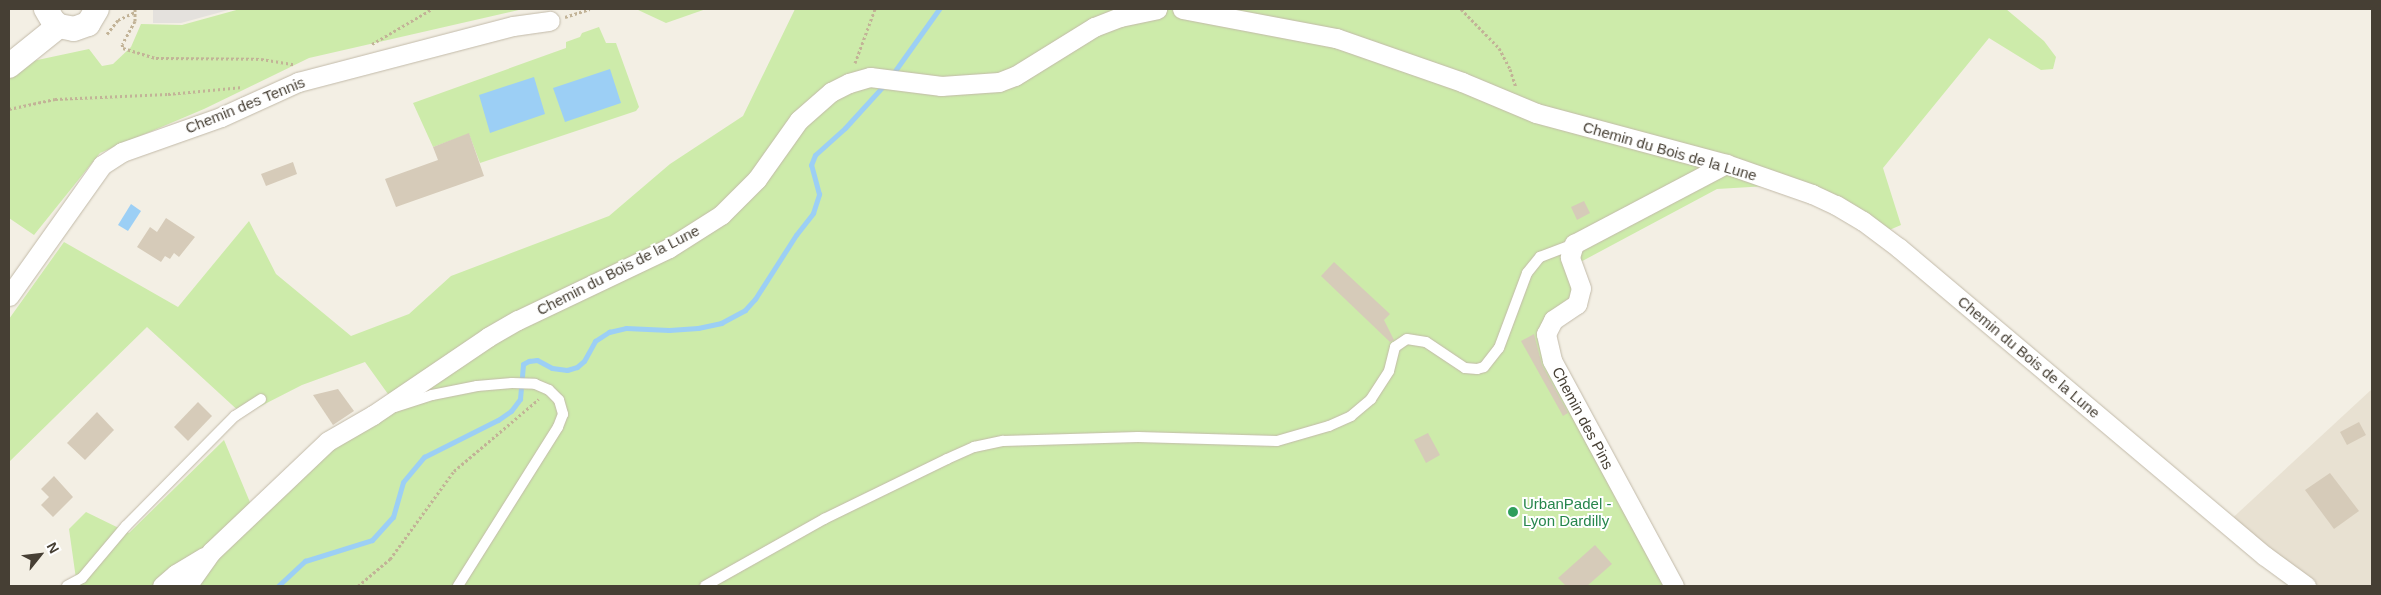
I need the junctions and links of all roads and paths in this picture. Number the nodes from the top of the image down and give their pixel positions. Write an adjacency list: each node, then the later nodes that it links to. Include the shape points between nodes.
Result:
1 (97, 9): 9 (street, via 93,19 74,30)
2 (432, 9): 11 (path)
3 (590, 9): 10 (path)
4 (875, 9): 15 (path)
5 (1157, 9): 15 (street, Chemin du Bois de la Lune, via 1094,27 1000,82 941,86 867,77)
6 (1182, 9): 17 (street, Chemin du Bois de la Lune, via 1336,38 1462,82)
7 (1461, 9): 17 (path, via 1505,58 1518,96)
8 (135, 10): 13 (path, via 132,28 122,44 123,48 156,58)
9 (51, 16): 12 (street); 14 (street)
10 (550, 21): 21 (street, Chemin des Tennis, via 514,26 298,82 221,117 122,152 102,165)
11 (370, 46)
12 (9, 48)
13 (261, 59)
14 (9, 66)
15 (849, 83): 24 (street, Chemin du Bois de la Lune, via 832,92 799,120 757,179 721,215 668,248 488,337)
16 (252, 86): 18 (path, via 55,99)
17 (1516, 105): 19 (street, Chemin du Bois de la Lune, via 1591,129)
18 (9, 108)
19 (1726, 164): 20 (street); 33 (street, Chemin du Bois de la Lune, via 1812,194 1864,221 2026,353 2265,556)
20 (1574, 244): 31 (lane, via 1540,257 1527,273 1499,348 1484,367 1477,370 1465,368 1426,342 1407,339 1395,347 1389,371 1371,398 1351,416 1277,441 1138,437 1004,441 974,448 824,519); 32 (street, Chemin des Pins, via 1570,257 1581,288 1576,304 1553,320 1546,334 1552,360)
21 (9, 296)
22 (549, 390): 24 (lane, via 535,384 512,382 477,386 432,395); 29 (path, via 454,471 390,559); 30 (lane, via 559,400 563,414 558,427)
23 (261, 399): 26 (lane, via 235,416 126,526 82,578)
24 (373, 415): 25 (street, Chemin du Bois de la Lune, via 328,441)
25 (211, 552): 27 (street); 28 (street, Chemin du Bois de la Lune)
26 (68, 586)
27 (162, 586)
28 (188, 586)
29 (358, 586)
30 (458, 586)
31 (705, 586)
32 (1674, 586)
33 (2306, 586)

